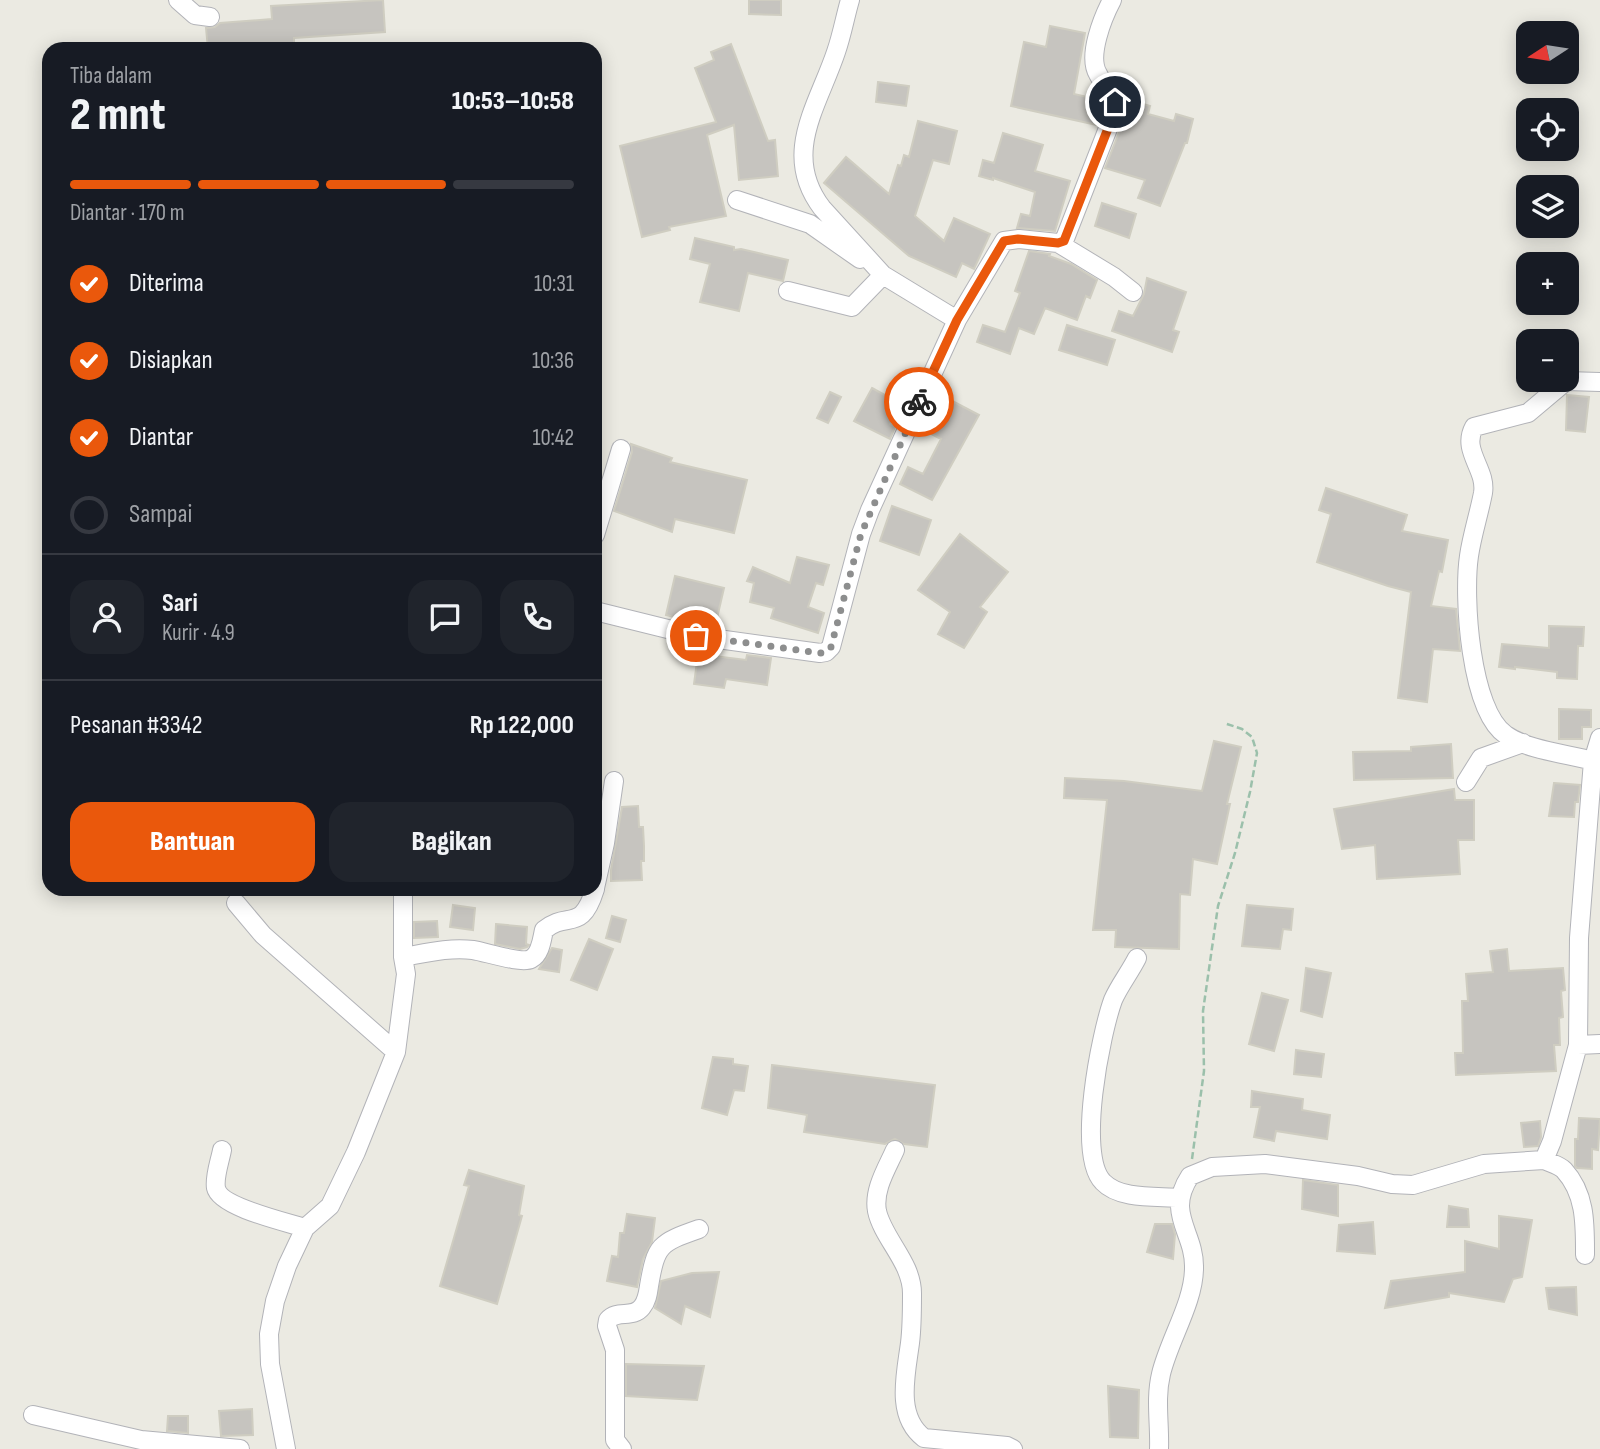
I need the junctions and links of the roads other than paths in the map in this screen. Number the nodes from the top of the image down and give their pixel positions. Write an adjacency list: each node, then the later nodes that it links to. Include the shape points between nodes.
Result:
1 (178, 0): 4 (street, via 195,15)
2 (850, 0): 7 (street, via 837,51 809,119 803,157 815,198)
3 (1112, 0): 6 (street, via 1096,43 1094,64 1116,108 1064,241)
4 (210, 17)
5 (737, 200): 7 (street, via 810,224)
6 (1058, 243): 9 (street); 10 (street, via 1004,241)
7 (879, 272): 8 (street, via 852,307); 10 (street)
8 (788, 291)
9 (1133, 292)
10 (957, 320): 14 (street, via 861,534 827,652 696,636)
11 (1600, 382): 16 (street, via 1566,381 1528,413 1479,425 1471,432 1471,455 1484,487 1467,577 1472,654 1493,723)
12 (621, 449): 13 (street)
13 (602, 512)
14 (602, 613)
15 (1600, 738): 17 (street)
16 (1523, 743): 17 (street); 19 (street, via 1481,758)
17 (1593, 761): 27 (street, via 1579,938)
18 (614, 781): 20 (street)
19 (1466, 782)
20 (602, 859)
21 (403, 896): 24 (street)
22 (592, 896): 24 (street, via 580,917 555,922 544,930 532,959 470,950)
23 (236, 903): 28 (street, via 263,935)
24 (403, 957): 28 (street, via 406,974)
25 (1137, 958): 32 (street, via 1114,998 1101,1042 1090,1135 1095,1169 1109,1188)
26 (1600, 1044): 27 (street)
27 (1578, 1045): 31 (street)
28 (396, 1052): 33 (street, via 330,1206)
29 (222, 1150): 33 (street, via 216,1186 220,1196)
30 (895, 1150): 40 (street, via 880,1185 877,1211 907,1268 913,1291 905,1367 908,1417 924,1438)
31 (1544, 1160): 32 (street, via 1484,1164 1413,1185 1265,1164 1212,1167 1190,1176); 35 (street, via 1563,1168 1575,1188 1585,1214)
32 (1180, 1198): 41 (street, via 1182,1225 1195,1264 1193,1285 1160,1377)
33 (304, 1227): 38 (street, via 275,1301 269,1334)
34 (699, 1229): 39 (street, via 661,1246 643,1307 608,1320 615,1350 615,1440)
35 (1585, 1255)
36 (33, 1415): 37 (street, via 141,1440)
37 (240, 1449)
38 (286, 1449)
39 (622, 1449)
40 (1013, 1449)
41 (1159, 1449)

